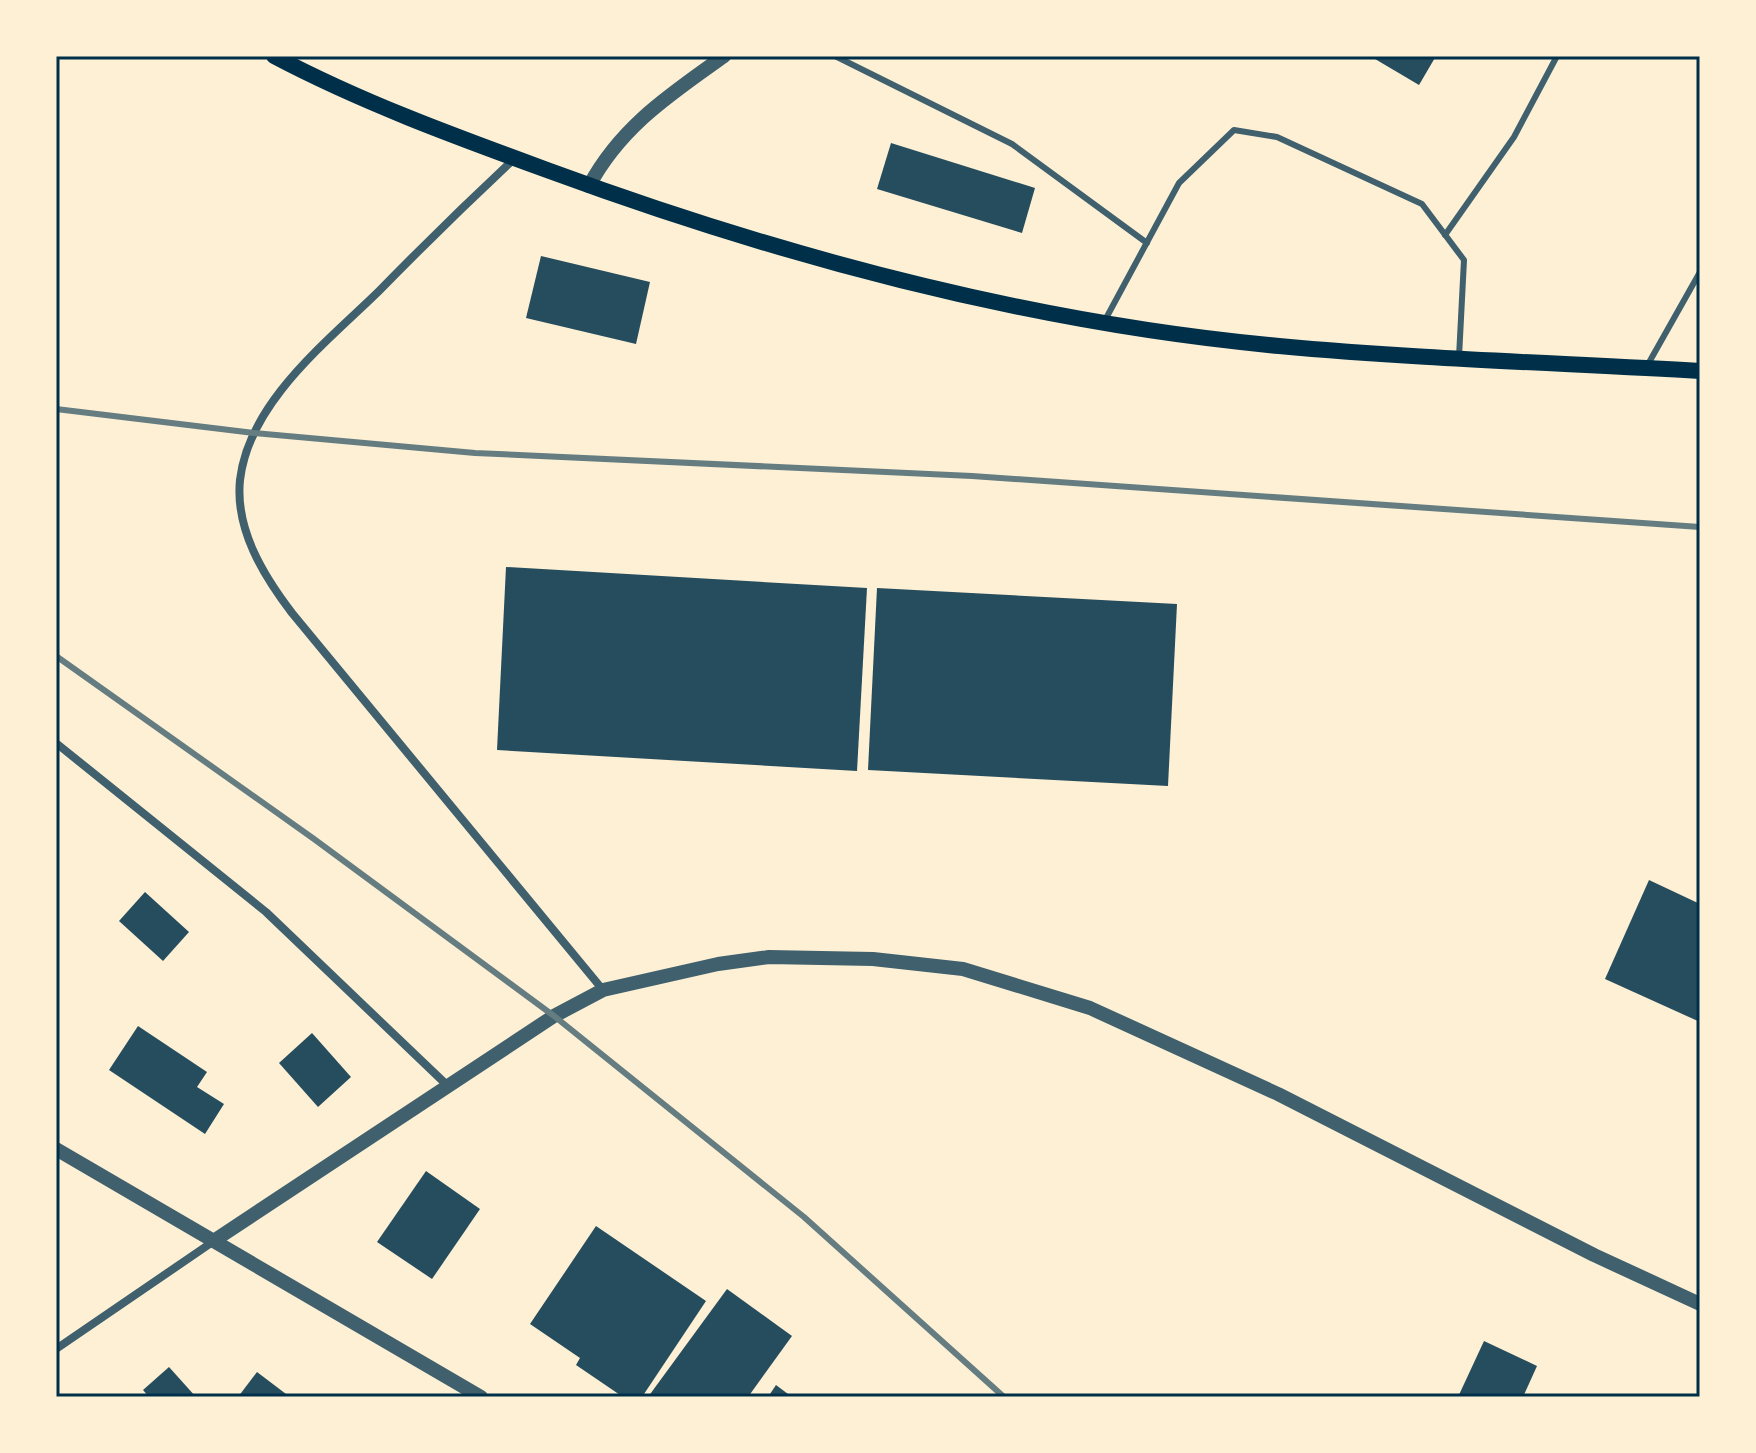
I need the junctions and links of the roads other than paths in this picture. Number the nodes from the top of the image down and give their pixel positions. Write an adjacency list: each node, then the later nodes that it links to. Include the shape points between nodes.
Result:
1 (274, 56): 5 (main road, via 414,120)
2 (724, 56): 6 (street, via 644,113 605,157)
3 (835, 56): 8 (lane, via 1012,144)
4 (1557, 56): 7 (lane, via 1514,137)
5 (514, 158): 6 (main road); 15 (street, via 295,374 254,433 240,478 241,507 259,564 292,613)
6 (589, 186): 10 (main road, via 680,219 918,287)
7 (1445, 235): 8 (lane, via 1422,204 1277,137 1234,130 1179,183); 11 (lane, via 1464,260)
8 (1147, 243): 10 (lane)
9 (1700, 272): 12 (lane)
10 (1104, 322): 11 (main road, via 1279,346)
11 (1459, 357): 12 (main road)
12 (1646, 368): 13 (main road)
13 (1700, 371)
14 (56, 743): 16 (street, via 266,912)
15 (603, 990): 16 (street, via 554,1016); 19 (street, via 769,957 963,969 1016,984 1090,1008 1185,1051)
16 (449, 1087): 18 (street)
17 (56, 1149): 18 (street)
18 (215, 1240): 20 (street); 21 (street)
19 (1700, 1304)
20 (56, 1349)
21 (481, 1397)

